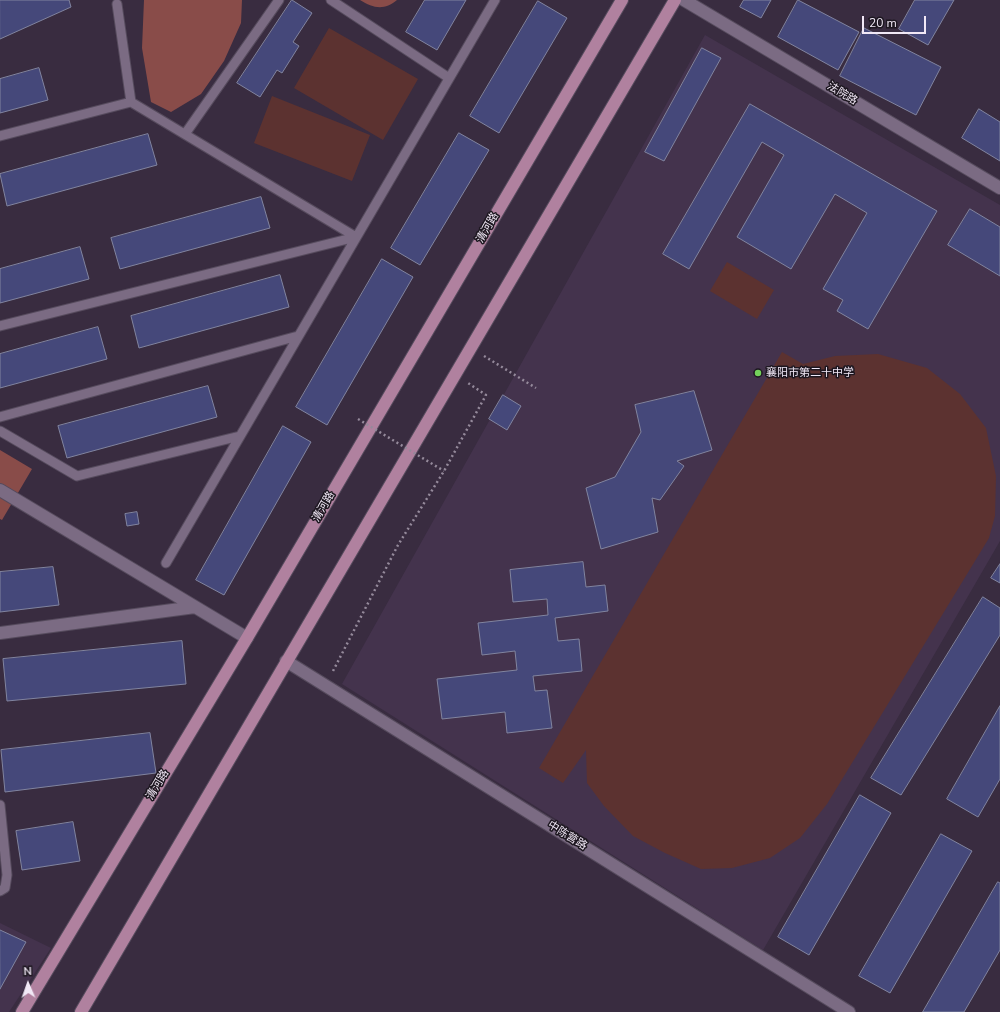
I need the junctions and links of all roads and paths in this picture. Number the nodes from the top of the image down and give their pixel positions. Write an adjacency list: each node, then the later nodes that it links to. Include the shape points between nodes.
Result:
1 (279, 0): 10 (lane)
2 (330, 0): 8 (lane)
3 (495, 0): 8 (lane)
4 (622, 0): 28 (main road, 清河路)
5 (675, 0): 16 (main road)
6 (684, 0): 12 (street, 法院路)
7 (117, 4): 9 (lane)
8 (449, 78): 13 (lane)
9 (131, 102): 10 (lane); 11 (lane)
10 (185, 134): 13 (lane)
11 (0, 136)
12 (1000, 188)
13 (356, 237): 14 (lane); 15 (lane)
14 (0, 326)
15 (298, 336): 19 (lane); 22 (lane)
16 (470, 348): 17 (path); 29 (main road)
17 (536, 388)
18 (486, 396): 23 (path)
19 (0, 417)
20 (358, 419): 23 (path, bridge)
21 (0, 431): 22 (lane, via 77,476)
22 (240, 436): 25 (lane)
23 (444, 471): 30 (path, via 398,545)
24 (0, 490): 26 (street)
25 (166, 563)
26 (195, 607): 27 (street); 28 (street)
27 (0, 633)
28 (247, 638): 33 (main road, 清河路)
29 (286, 660): 30 (street, 中陈营路); 34 (main road)
30 (325, 685): 35 (street, 中陈营路)
31 (0, 804): 32 (lane, via 7,875 5,888)
32 (0, 891)
33 (22, 1012)
34 (81, 1012)
35 (849, 1012)

